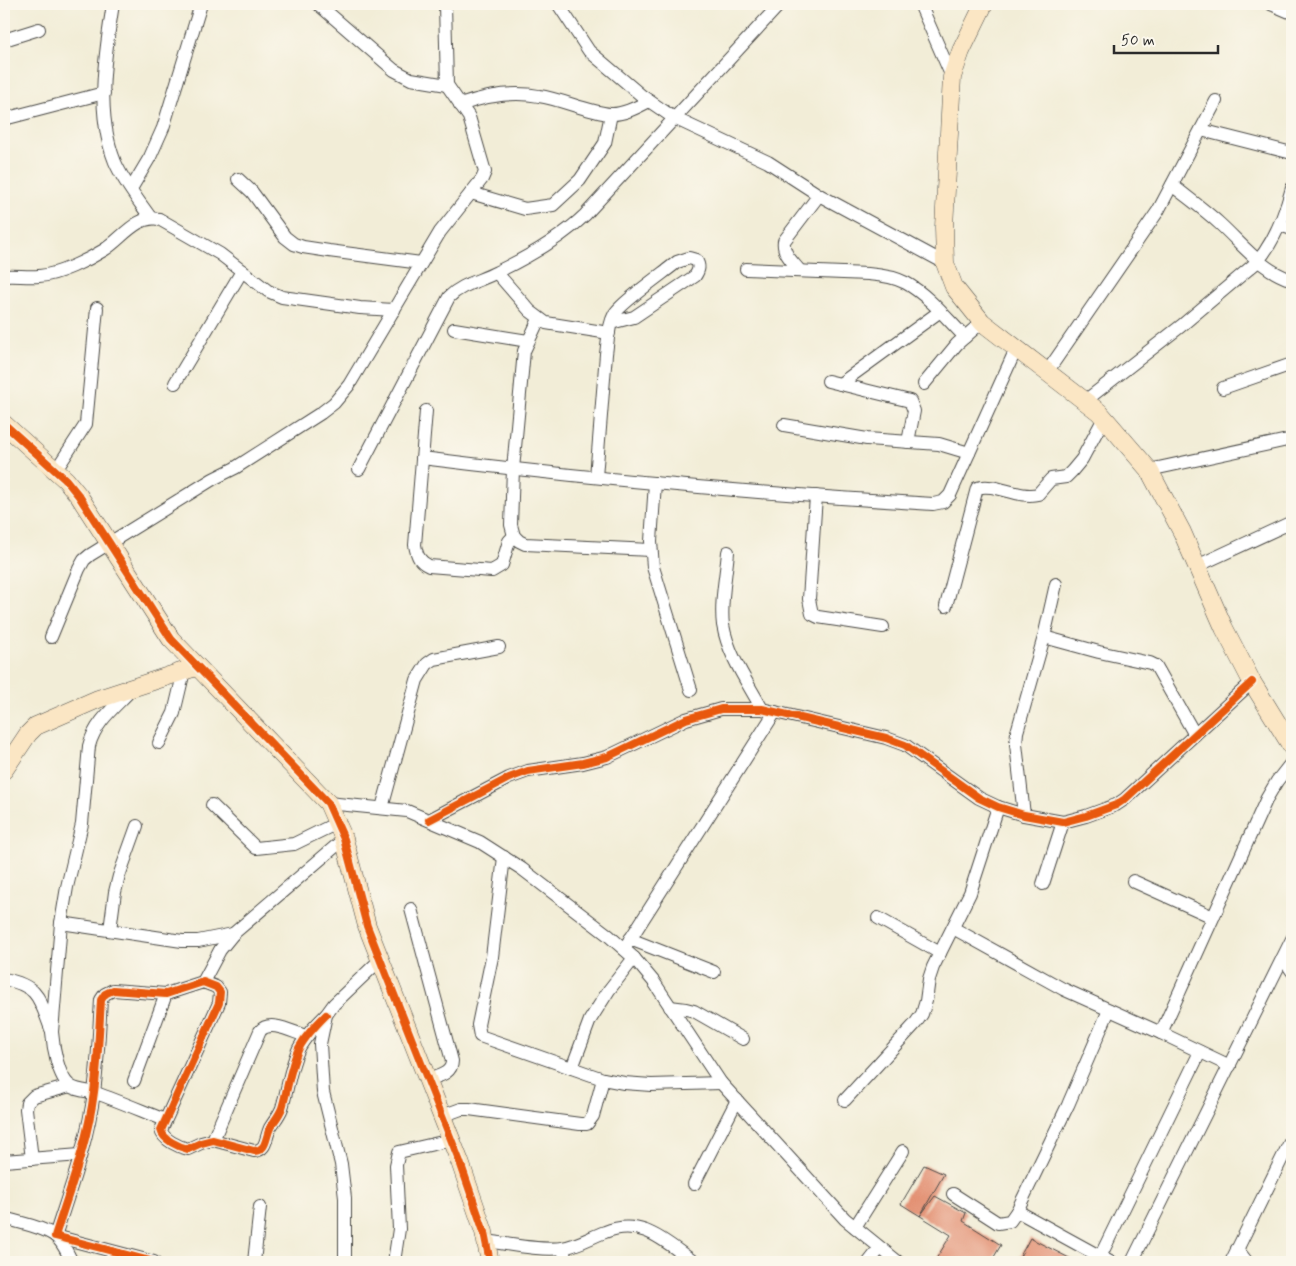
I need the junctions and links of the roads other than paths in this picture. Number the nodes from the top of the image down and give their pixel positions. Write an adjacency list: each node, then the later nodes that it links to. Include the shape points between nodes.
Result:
1 (114, 4): 15 (street, via 106,46)
2 (201, 4): 27 (street, via 163,128)
3 (318, 4): 14 (street, via 394,70 411,79)
4 (445, 4): 14 (street)
5 (558, 4): 16 (street, via 589,51)
6 (780, 4): 20 (street)
7 (920, 4): 13 (street)
8 (984, 4): 13 (street)
9 (1271, 4): 10 (street)
10 (1292, 13)
11 (40, 29): 12 (street)
12 (4, 40)
13 (952, 77): 35 (street)
14 (447, 85): 18 (street)
15 (104, 93): 21 (street); 27 (street, via 107,134 116,163)
16 (649, 101): 19 (street, via 634,109); 20 (street)
17 (1216, 101): 22 (street)
18 (460, 105): 19 (street, via 483,97 538,95); 28 (street, via 469,117 485,172)
19 (611, 114): 28 (street, via 605,143 580,180 553,205 525,209)
20 (674, 118): 29 (street, via 768,162); 39 (street, via 573,227)
21 (4, 119)
22 (1201, 130): 23 (street); 25 (street)
23 (1292, 153)
24 (238, 179): 34 (street, via 294,244)
25 (1172, 185): 33 (street, via 1219,223); 53 (street, via 1158,211)
26 (1292, 188): 31 (street)
27 (131, 189): 30 (street)
28 (470, 193): 34 (street)
29 (819, 195): 35 (street); 38 (street, via 784,241 785,253)
30 (150, 217): 37 (street, via 220,254); 40 (street, via 90,258 53,274)
31 (1280, 225): 32 (street); 33 (street)
32 (1292, 229)
33 (1257, 262): 41 (street); 57 (street)
34 (421, 263): 43 (street)
35 (945, 263): 46 (street, via 954,287)
36 (746, 269): 38 (street)
37 (242, 271): 43 (street, via 268,291 282,297); 54 (street)
38 (800, 271): 44 (street, via 880,275 897,280 914,288)
39 (497, 272): 45 (street); 66 (street, via 456,289 448,297)
40 (4, 276)
41 (1292, 280)
42 (97, 308): 68 (street, via 86,424)
43 (394, 310): 75 (street, via 349,385 334,403 235,468)
44 (939, 312): 49 (street); 63 (street, via 834,382 910,401 914,411)
45 (539, 319): 47 (street, via 546,323); 50 (street)
46 (982, 322): 49 (street); 51 (street)
47 (610, 328): 47 (street, via 615,312 677,262 689,258 696,260 699,270 695,276 634,317); 70 (street)
48 (454, 329): 50 (street)
49 (965, 337): 55 (street)
50 (528, 340): 67 (street, via 524,351)
51 (1016, 349): 53 (street); 64 (street)
52 (1292, 364): 56 (street)
53 (1047, 372): 57 (street)
54 (175, 383)
55 (924, 384)
56 (1222, 388)
57 (1085, 401): 59 (street)
58 (426, 411): 65 (street)
59 (1104, 418): 69 (street); 80 (street, via 1072,472 1066,477 1051,479 1038,494 977,488)
60 (4, 424): 68 (street)
61 (784, 425): 63 (street)
62 (1292, 439): 69 (street)
63 (908, 442): 64 (street, via 939,444)
64 (969, 453): 72 (street, via 950,495 943,502)
65 (422, 458): 67 (street); 74 (street, via 415,545 420,561 428,566 492,571 502,565 509,541)
66 (359, 469)
67 (513, 469): 70 (street); 74 (street, via 511,525)
68 (56, 470): 75 (street, via 79,496)
69 (1149, 470): 78 (street)
70 (596, 477): 71 (street)
71 (655, 483): 72 (street); 76 (street)
72 (816, 496): 81 (street, via 809,599 812,614)
73 (1292, 522): 78 (street)
74 (514, 536): 76 (street, via 525,544)
75 (108, 543): 83 (street, via 84,560); 85 (street)
76 (651, 550): 88 (street, via 653,567)
77 (728, 552): 89 (street, via 724,626 731,650)
78 (1196, 566): 86 (street)
79 (1056, 584): 82 (street)
80 (946, 606)
81 (883, 627)
82 (1044, 636): 91 (street, via 1156,666); 100 (street, via 1017,732)
83 (51, 637)
84 (499, 647): 99 (street, via 434,659 421,671)
85 (190, 669): 87 (street); 92 (street); 96 (street)
86 (1252, 682): 91 (street); 93 (street)
87 (131, 690): 95 (street, via 36,726); 112 (street, via 92,734 82,824)
88 (691, 690)
89 (762, 709): 90 (street); 101 (street, via 721,709 701,713 607,756 528,771 509,778)
90 (776, 712): 98 (street, via 905,745 963,788); 117 (street)
91 (1195, 734): 102 (street, via 1116,805)
92 (159, 743)
93 (1292, 747)
94 (1292, 762): 111 (street, via 1267,798)
95 (4, 770)
96 (328, 803): 99 (street); 103 (street)
97 (212, 806): 103 (street, via 256,848 294,844)
98 (998, 807): 100 (street); 113 (street, via 970,893)
99 (382, 808): 101 (street)
100 (1024, 815): 102 (street)
101 (429, 820): 106 (street)
102 (1063, 822): 108 (street)
103 (337, 823): 105 (street)
104 (137, 826): 114 (street, via 117,884)
105 (344, 839): 115 (street); 121 (street)
106 (504, 856): 117 (street, via 608,935); 136 (street, via 492,957 478,1032 486,1039)
107 (1133, 881): 111 (street)
108 (1043, 884)
109 (411, 908): 138 (street, via 452,1061 450,1070)
110 (878, 918): 118 (street)
111 (1213, 918): 131 (street)
112 (61, 923): 114 (street); 130 (street)
113 (953, 928): 118 (street); 128 (street, via 1063,989)
114 (110, 930): 115 (street, via 182,941)
115 (233, 934): 125 (street, via 220,950)
116 (1292, 939): 120 (street)
117 (627, 944): 119 (street); 123 (street)
118 (940, 953): 144 (street, via 929,979 922,1014)
119 (634, 958): 127 (street); 136 (street, via 590,1020)
120 (1283, 958): 122 (street); 135 (street)
121 (380, 960): 129 (street); 138 (street)
122 (1292, 971)
123 (714, 972)
124 (4, 978): 130 (street, via 19,982 38,996)
125 (204, 982): 126 (street); 146 (street, via 220,992 219,1003)
126 (166, 994): 139 (street); 142 (street, via 113,990 105,994 101,1000)
127 (670, 1007): 133 (street, via 694,1011); 140 (street)
128 (1110, 1010): 131 (street); 157 (street)
129 (326, 1015): 132 (street); 169 (street, via 320,1044 323,1092 341,1164)
130 (52, 1032): 141 (street, via 57,1062)
131 (1161, 1033): 134 (street)
132 (306, 1036): 148 (street, via 272,1025 263,1027); 148 (street, via 294,1060 281,1110 269,1130 264,1147 254,1151)
133 (743, 1039)
134 (1200, 1052): 135 (street); 165 (street)
135 (1230, 1066): 176 (street)
136 (572, 1068): 137 (street)
137 (603, 1079): 140 (street, via 651,1084); 145 (street, via 593,1116 587,1124 470,1109)
138 (427, 1080): 145 (street)
139 (134, 1081)
140 (721, 1083): 143 (street)
141 (70, 1086): 142 (street); 152 (street, via 34,1096 27,1103)
142 (94, 1093): 146 (street); 151 (street)
143 (737, 1100): 154 (street); 159 (street)
144 (845, 1100)
145 (442, 1116): 149 (street)
146 (165, 1120): 148 (street, via 162,1136 183,1148)
147 (1292, 1138): 164 (street)
148 (213, 1140)
149 (451, 1140): 161 (street); 170 (street, via 399,1152 396,1165 399,1228)
150 (903, 1151): 159 (street)
151 (80, 1155): 152 (street); 160 (street)
152 (32, 1159): 153 (street)
153 (4, 1161)
154 (694, 1184)
155 (953, 1194): 157 (street, via 998,1223 1010,1221)
156 (260, 1207): 168 (street)
157 (1017, 1211): 165 (street)
158 (4, 1218): 160 (street)
159 (855, 1227): 163 (street)
160 (56, 1236): 166 (street); 167 (street)
161 (486, 1241): 162 (street); 171 (street)
162 (563, 1248): 172 (street); 173 (street, via 620,1227 634,1226 649,1231)
163 (880, 1248): 174 (street); 175 (street)
164 (1237, 1249): 177 (street); 178 (street)
165 (1105, 1260)
166 (72, 1262)
167 (154, 1262)
168 (254, 1262)
169 (346, 1262)
170 (394, 1262)
171 (490, 1262)
172 (566, 1262)
173 (694, 1262)
174 (868, 1262)
175 (898, 1262)
176 (1132, 1262)
177 (1231, 1262)
178 (1247, 1262)

